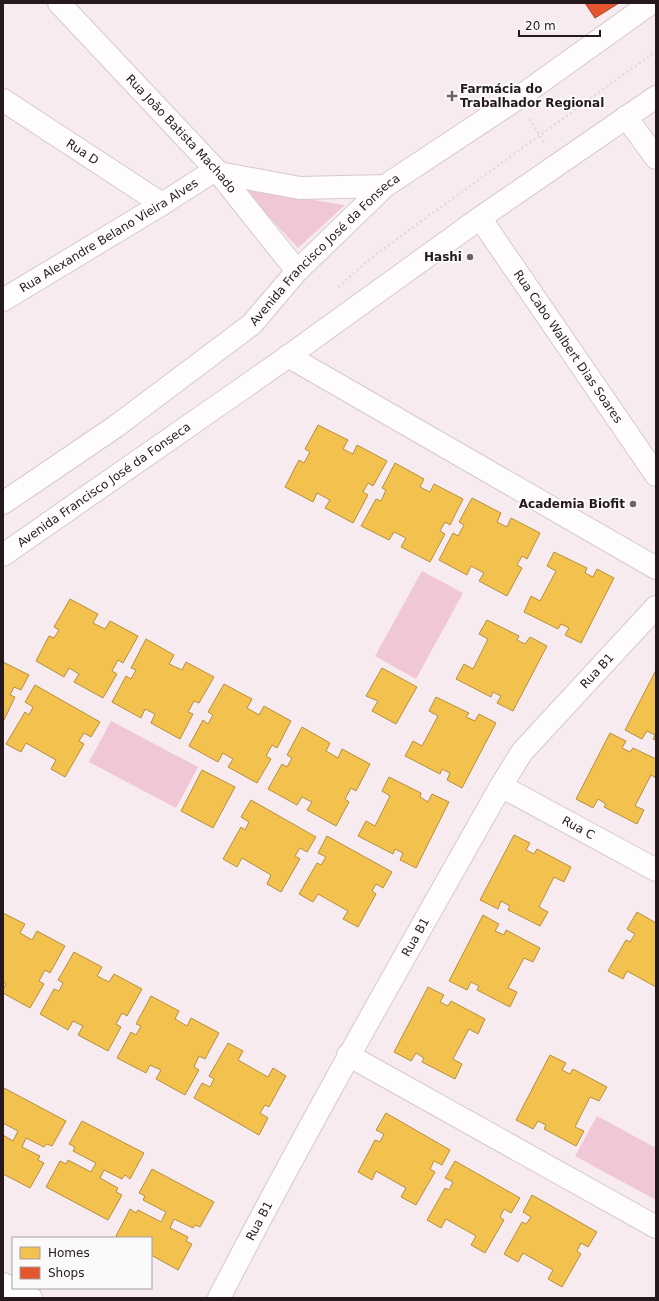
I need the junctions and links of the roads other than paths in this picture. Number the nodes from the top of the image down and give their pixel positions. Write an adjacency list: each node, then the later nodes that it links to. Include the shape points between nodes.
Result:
1 (59, 3): 7 (street, Rua João Batista Machado)
2 (651, 3): 8 (street, Avenida Francisco José da Fonseca, via 518,98)
3 (656, 97): 5 (street, Avenida Francisco José da Fonseca)
4 (3, 100): 9 (street, Rua D)
5 (626, 117): 6 (street); 10 (street, Avenida Francisco José da Fonseca)
6 (656, 158)
7 (217, 172): 8 (street, via 300,188); 9 (street, Rua Alexandre Belano Vieira Alves); 11 (street, Rua João Batista Machado)
8 (385, 186): 11 (street, Avenida Francisco José da Fonseca)
9 (162, 204): 12 (street, Rua Alexandre Belano Vieira Alves)
10 (480, 218): 13 (street, Avenida Francisco José da Fonseca); 14 (street, Rua Cabo Walbert Dias Soares)
11 (297, 271): 15 (street, Avenida Francisco José da Fonseca, via 252,324 115,427)
12 (3, 300)
13 (288, 356): 16 (street, Avenida Francisco José da Fonseca); 17 (street)
14 (656, 475)
15 (3, 503)
16 (3, 555)
17 (656, 568)
18 (656, 607): 19 (street, Rua B1, via 522,752)
19 (501, 786): 20 (street, Rua C); 21 (street, Rua B1)
20 (656, 870)
21 (348, 1055): 22 (street); 27 (street, Rua B1)
22 (656, 1228)
23 (3, 1284): 24 (street)
24 (12, 1288)
25 (13, 1289): 26 (street)
26 (31, 1298)
27 (219, 1298)

